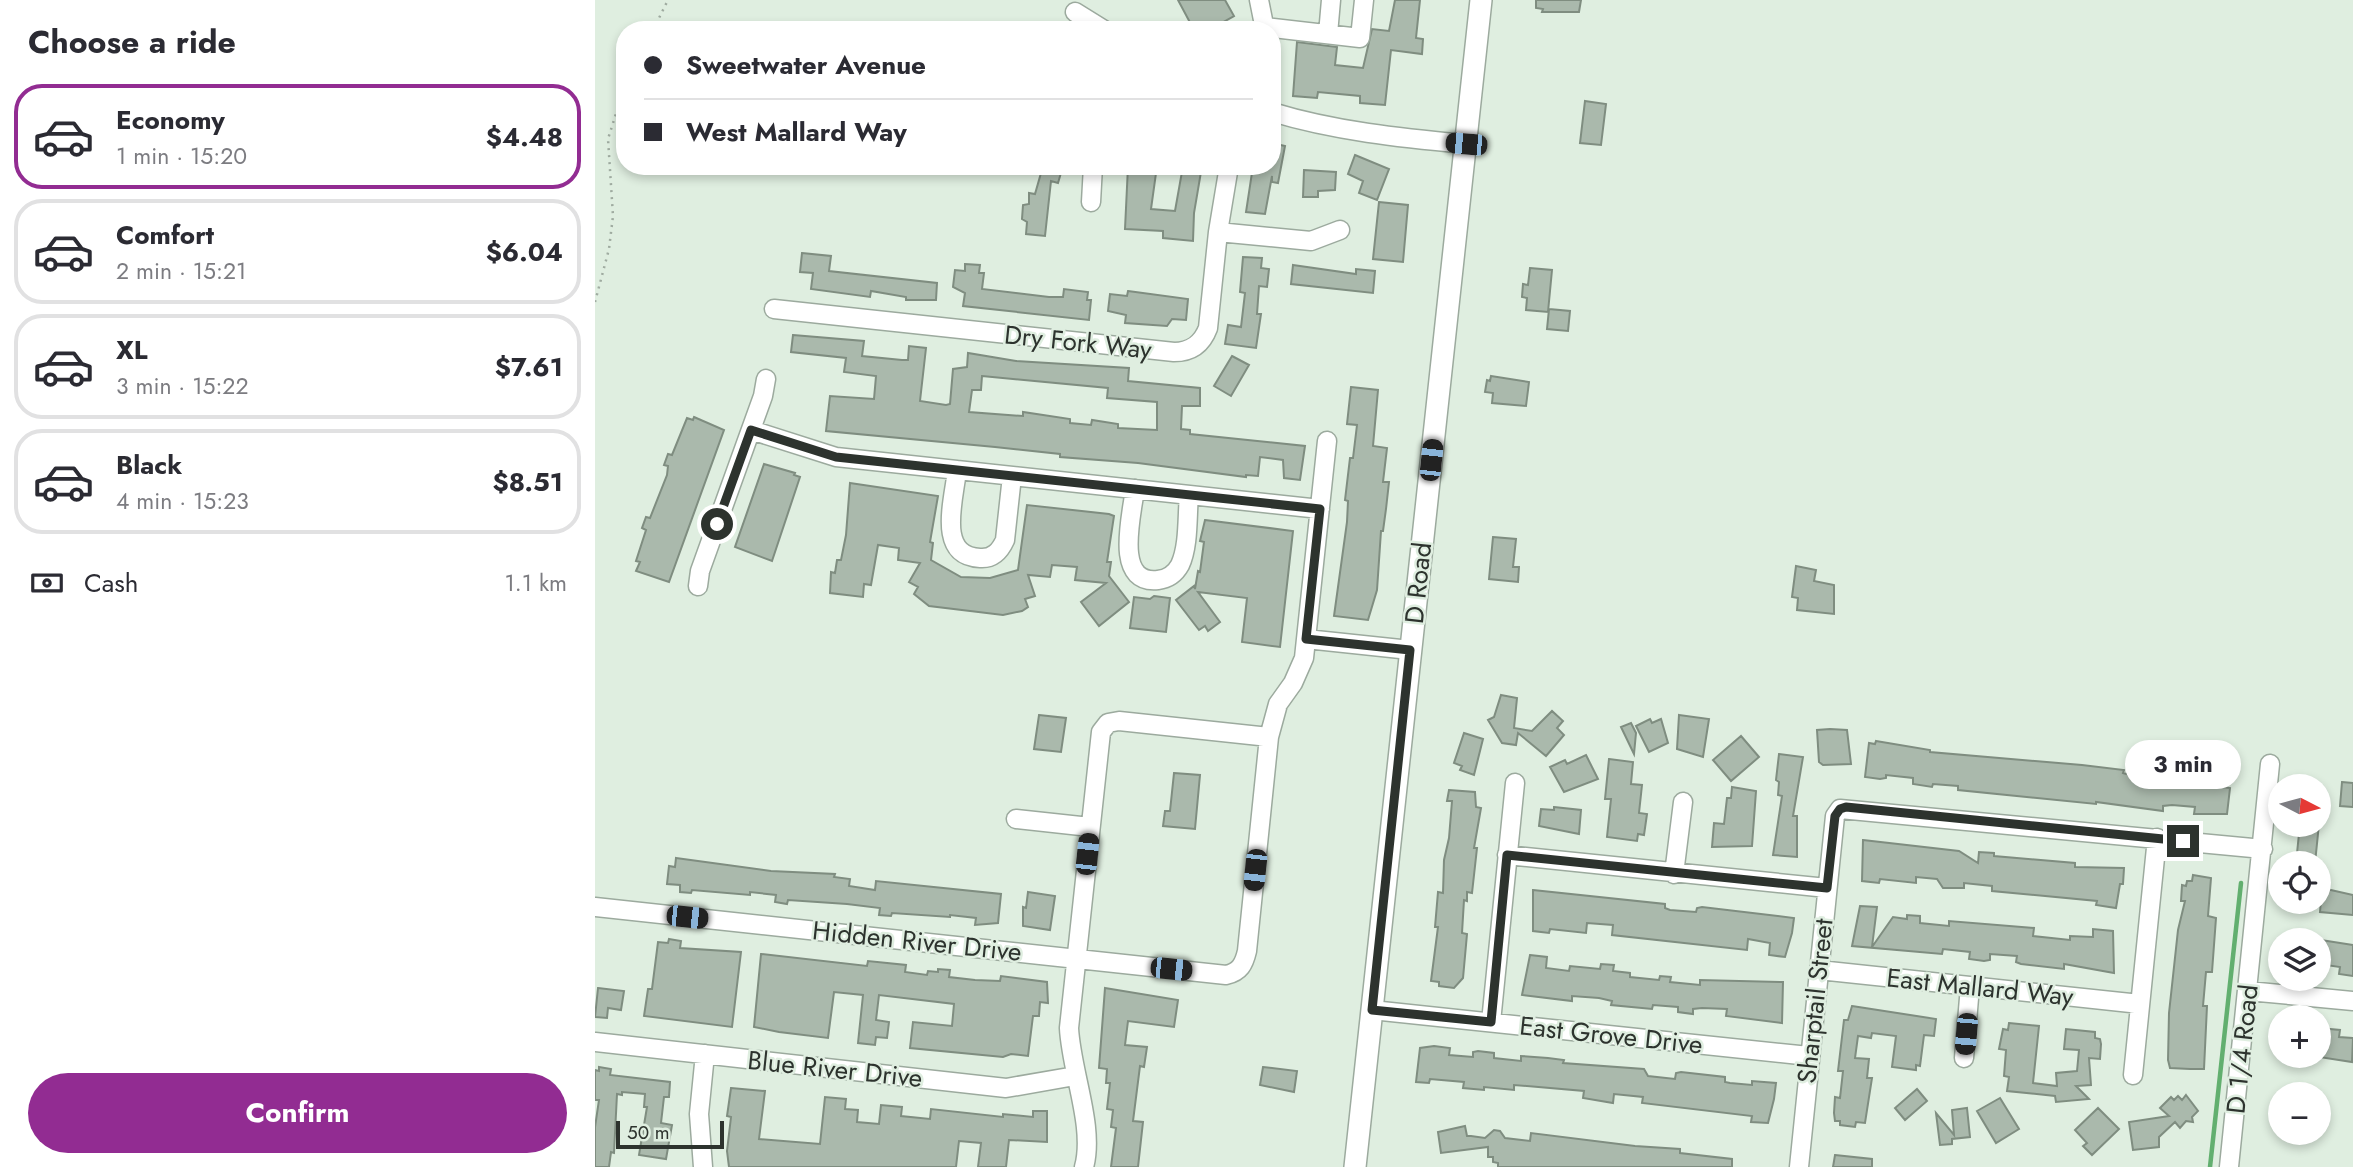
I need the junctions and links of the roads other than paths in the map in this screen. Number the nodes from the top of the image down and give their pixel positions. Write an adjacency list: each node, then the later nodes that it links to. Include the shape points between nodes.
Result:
1 (1259, 0): 7 (street)
2 (1331, 0): 9 (street)
3 (1364, 0): 9 (street, via 1360,38)
4 (1481, 0): 11 (street, D Road)
5 (1075, 12): 6 (street)
6 (1090, 21)
7 (1264, 21)
8 (1281, 30): 9 (street)
9 (1328, 34)
10 (1281, 115): 11 (street, via 1399,137)
11 (1466, 144): 28 (street, D Road)
12 (1092, 175): 14 (street)
13 (1228, 175): 16 (street, Dry Fork Way)
14 (1091, 202)
15 (1340, 230): 16 (street, via 1311,241)
16 (1218, 232): 17 (street, Dry Fork Way, via 1208,328 1201,342 1182,352)
17 (774, 309)
18 (766, 379): 19 (street)
19 (751, 430): 21 (street, via 828,456); 26 (street)
20 (1327, 441): 25 (street)
21 (957, 470): 22 (street); 22 (street, via 954,545 968,557 985,559 1001,549 1005,540)
22 (1012, 476): 23 (street)
23 (1135, 489): 24 (street); 24 (street, via 1128,557 1134,570 1152,580 1167,578 1181,562)
24 (1189, 495): 25 (street)
25 (1320, 509): 27 (street)
26 (698, 586)
27 (1306, 639): 28 (street); 29 (street, via 1304,658 1278,704)
28 (1410, 650): 47 (street, D Road)
29 (1269, 737): 34 (street, via 1108,723 1099,743); 41 (street, Hidden River Drive, via 1247,951 1238,971 1226,975)
30 (2270, 764): 36 (street, D 1/4 Road)
31 (1515, 783): 37 (street)
32 (1683, 803): 38 (street)
33 (1016, 819): 34 (street)
34 (1090, 827): 41 (street)
35 (2157, 838): 36 (street); 39 (street, Sharptail Street, via 1840,809 1835,816); 46 (street)
36 (2263, 849): 44 (street, D 1/4 Road)
37 (1507, 855): 38 (street); 48 (street)
38 (1674, 874): 39 (street)
39 (1827, 888): 42 (street, Sharptail Street)
40 (595, 907): 41 (street, Hidden River Drive)
41 (1076, 959): 54 (street, via 1069,1028)
42 (1819, 970): 43 (street, East Mallard Way); 51 (street, Sharptail Street)
43 (1971, 986): 46 (street, East Mallard Way); 52 (street)
44 (2248, 991): 45 (street); 59 (street, D 1/4 Road)
45 (2353, 1001)
46 (2140, 1004): 53 (street)
47 (1372, 1010): 48 (street, East Grove Drive); 57 (street, D Road)
48 (1491, 1022): 51 (street, East Grove Drive)
49 (595, 1042): 50 (street, Blue River Drive)
50 (705, 1054): 54 (street, Blue River Drive, via 1006,1088); 55 (street, via 699,1114)
51 (1809, 1056): 58 (street, Sharptail Street)
52 (1964, 1058)
53 (2133, 1075)
54 (1075, 1076): 56 (street, via 1085,1128)
55 (703, 1167)
56 (1084, 1167)
57 (1355, 1167)
58 (1799, 1167)
59 (2229, 1167)

